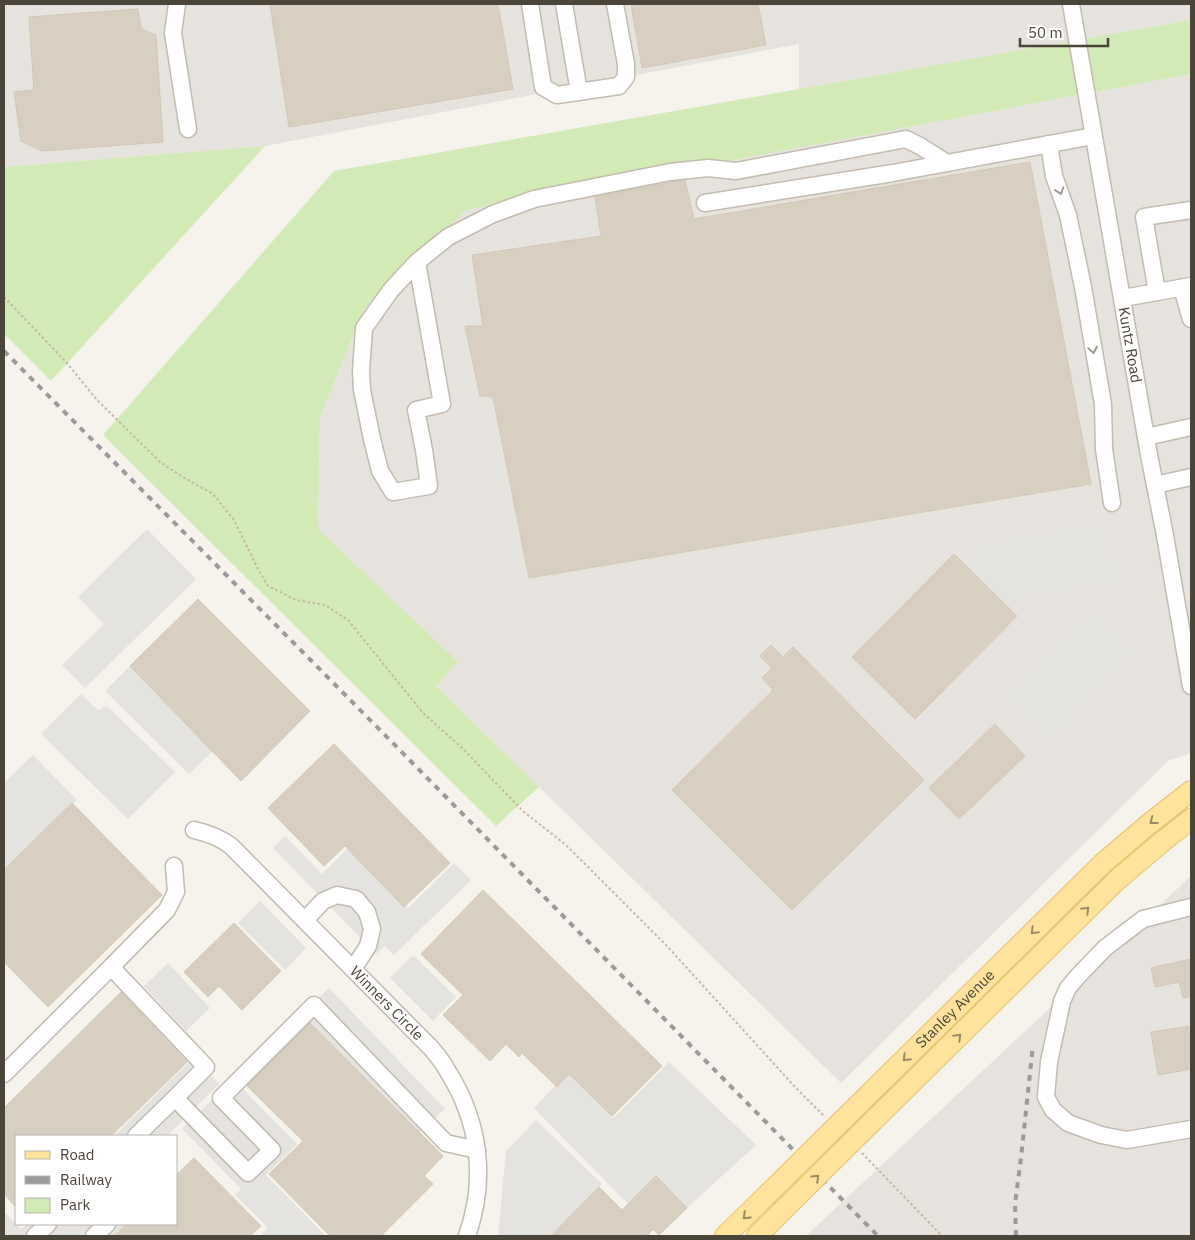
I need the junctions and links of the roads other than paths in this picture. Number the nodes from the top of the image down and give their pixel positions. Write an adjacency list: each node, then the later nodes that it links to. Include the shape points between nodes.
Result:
1 (177, 4): 7 (street, via 173,33)
2 (530, 4): 6 (street, via 544,87 557,95)
3 (564, 4): 6 (street)
4 (615, 4): 6 (street, via 626,77 619,86)
5 (1071, 4): 8 (street, Kuntz Road)
6 (578, 92)
7 (188, 129)
8 (1093, 136): 9 (street); 16 (street, Kuntz Road)
9 (1049, 144): 10 (street); 22 (street, one-way to 22, via 1054,176 1068,216 1083,287 1102,404 1104,449)
10 (947, 163): 11 (street); 13 (street, via 906,139 736,171 708,168 661,174 534,199 493,214 448,237)
11 (705, 203)
12 (1191, 210): 15 (street, via 1144,217)
13 (417, 262): 13 (street, via 391,290 364,328 362,390 380,470 393,492 429,486 416,410 442,404)
14 (1187, 287): 15 (street); 17 (street)
15 (1157, 292): 16 (street)
16 (1123, 298): 19 (street, Kuntz Road)
17 (1191, 320)
18 (1191, 427): 19 (street)
19 (1146, 437): 21 (street, Kuntz Road)
20 (1191, 477): 21 (street)
21 (1155, 485): 23 (street, Kuntz Road)
22 (1112, 503)
23 (1191, 686)
24 (1191, 791): 44 (main road, Stanley Avenue, one-way to 44, bridge, via 1102,864)
25 (1191, 819): 28 (main road, Stanley Avenue)
26 (194, 830): 31 (street, Winners Circle, via 222,839 231,846)
27 (1191, 830): 28 (main road)
28 (1162, 841): 45 (main road, Stanley Avenue, one-way to 28, bridge, via 1117,880)
29 (174, 866): 32 (street, via 176,892 168,910)
30 (1191, 907): 36 (street, via 1143,919 1105,948 1068,988 1062,1001 1051,1054 1046,1097 1053,1110 1068,1123 1101,1135 1127,1140)
31 (305, 920): 33 (street, Winners Circle); 33 (street, via 323,901 337,896 356,900 367,912 372,929 368,946)
32 (111, 967): 34 (street); 35 (street, via 206,1067)
33 (353, 969): 38 (street, Winners Circle, via 431,1048 447,1069 470,1117)
34 (4, 1074)
35 (175, 1098): 37 (street); 38 (street, via 248,1173 272,1150 221,1098 314,1005 446,1142)
36 (1191, 1129)
37 (137, 1135)
38 (477, 1150): 43 (street, Winners Circle, via 477,1199)
39 (47, 1225): 41 (street)
40 (105, 1225): 42 (street)
41 (35, 1236)
42 (94, 1236)
43 (467, 1236)
44 (725, 1236)
45 (757, 1236)

